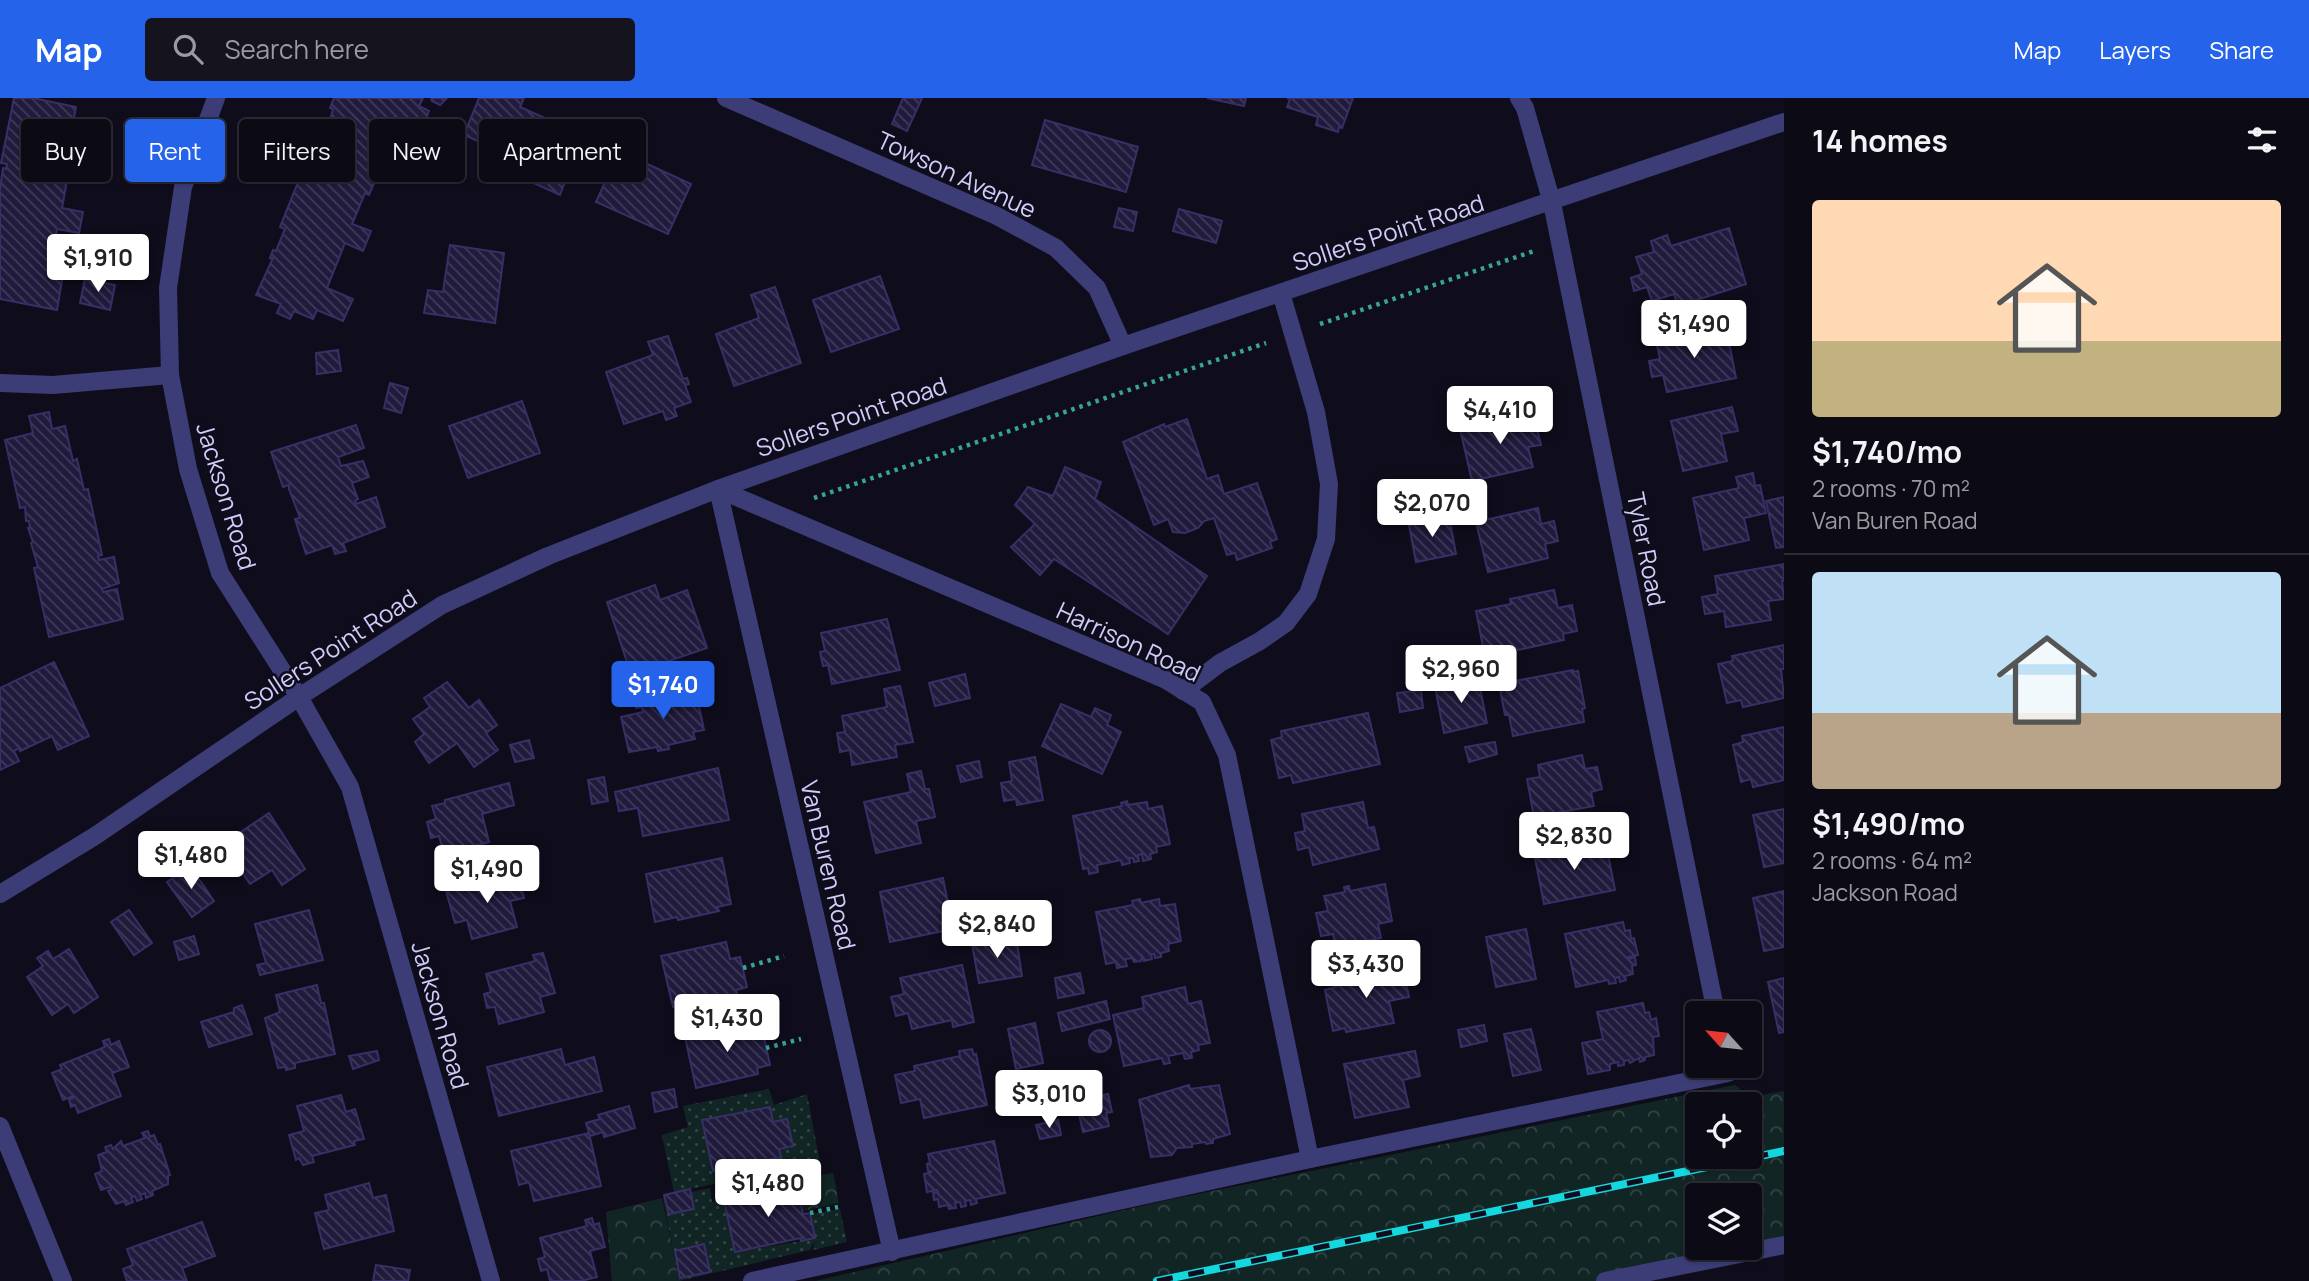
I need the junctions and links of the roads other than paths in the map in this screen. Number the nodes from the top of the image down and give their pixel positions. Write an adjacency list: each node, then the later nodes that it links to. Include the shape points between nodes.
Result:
1 (216, 98): 8 (street, Jackson Road, via 183,187 168,288)
2 (726, 98): 7 (street, Towson Avenue, via 998,216 1056,248 1097,288)
3 (1519, 98): 5 (street, Tyler Road)
4 (1784, 122): 5 (street, Sollers Point Road)
5 (1552, 203): 6 (street, Sollers Point Road); 14 (street, Tyler Road)
6 (1281, 293): 7 (street, Sollers Point Road); 11 (street, via 1316,412 1329,484 1326,539 1308,594 1286,624 1220,663)
7 (1123, 346): 10 (street, Sollers Point Road)
8 (170, 375): 9 (street, via 53,385); 12 (street, Jackson Road, via 188,469 220,573)
9 (0, 383)
10 (718, 489): 11 (street, Harrison Road); 12 (street, Sollers Point Road, via 548,556 442,605); 19 (street, Van Buren Road)
11 (1184, 691): 17 (street, Harrison Road, via 1202,702 1227,755)
12 (299, 697): 13 (street, Sollers Point Road); 21 (street, Jackson Road, via 350,787)
13 (0, 894)
14 (1714, 1001)
15 (1685, 1078): 17 (street)
16 (0, 1126): 20 (street)
17 (1310, 1158): 19 (street)
18 (1784, 1245): 23 (street)
19 (891, 1252): 22 (street)
20 (63, 1281)
21 (491, 1281)
22 (752, 1281)
23 (1605, 1281)

